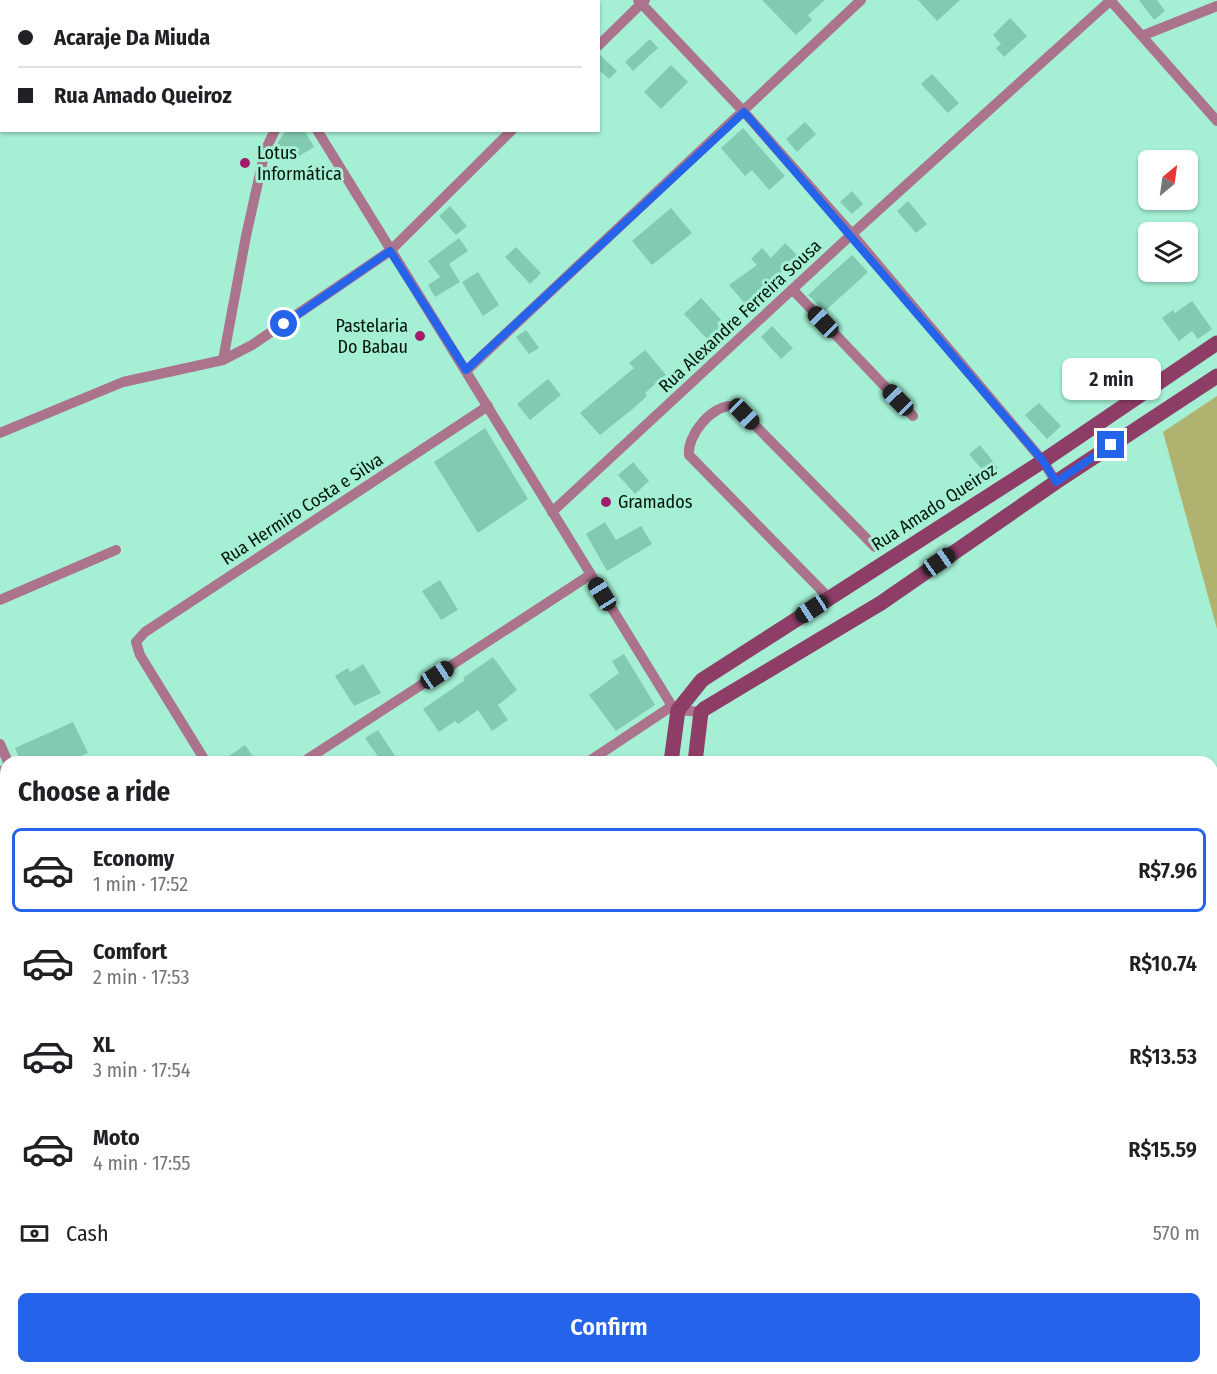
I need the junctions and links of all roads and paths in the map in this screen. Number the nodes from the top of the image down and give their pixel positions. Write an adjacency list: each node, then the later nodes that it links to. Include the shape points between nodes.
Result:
1 (861, 0): 7 (street)
2 (1111, 0): 5 (street); 12 (street, Rua Alexandre Ferreira Sousa)
3 (642, 1): 6 (street); 7 (street)
4 (1217, 6): 5 (street)
5 (1144, 35): 8 (street)
6 (600, 44)
7 (744, 112): 12 (street); 17 (street)
8 (1217, 121)
9 (274, 132): 16 (street, via 265,151)
10 (318, 132): 13 (street)
11 (510, 132): 13 (street)
12 (852, 234): 14 (street, Rua Alexandre Ferreira Sousa); 22 (street)
13 (390, 251): 16 (street, via 290,320); 17 (street)
14 (793, 290): 20 (street); 24 (street, Rua Alexandre Ferreira Sousa)
15 (1217, 343): 22 (street, Rua Amado Queiroz)
16 (223, 360): 21 (street, via 123,382)
17 (466, 370): 19 (street)
18 (1217, 376): 23 (street)
19 (488, 406): 24 (street); 32 (street, Rua Hermiro Costa e Silva, via 145,632 136,642 140,655)
20 (912, 416)
21 (0, 433)
22 (1043, 461): 23 (street); 28 (street, Rua Amado Queiroz)
23 (1056, 482): 31 (street, via 881,603)
24 (552, 512): 27 (street)
25 (875, 547): 28 (street, via 744,414 732,406 720,408 698,428 688,447 689,455)
26 (116, 550): 29 (street)
27 (590, 575): 30 (street); 33 (street)
28 (830, 598): 30 (street, Rua Amado Queiroz, via 702,680)
29 (0, 600)
30 (675, 708): 31 (street); 34 (street); 35 (street)
31 (701, 712): 36 (street)
32 (202, 756)
33 (312, 756)
34 (598, 756)
35 (671, 756)
36 (696, 756)

